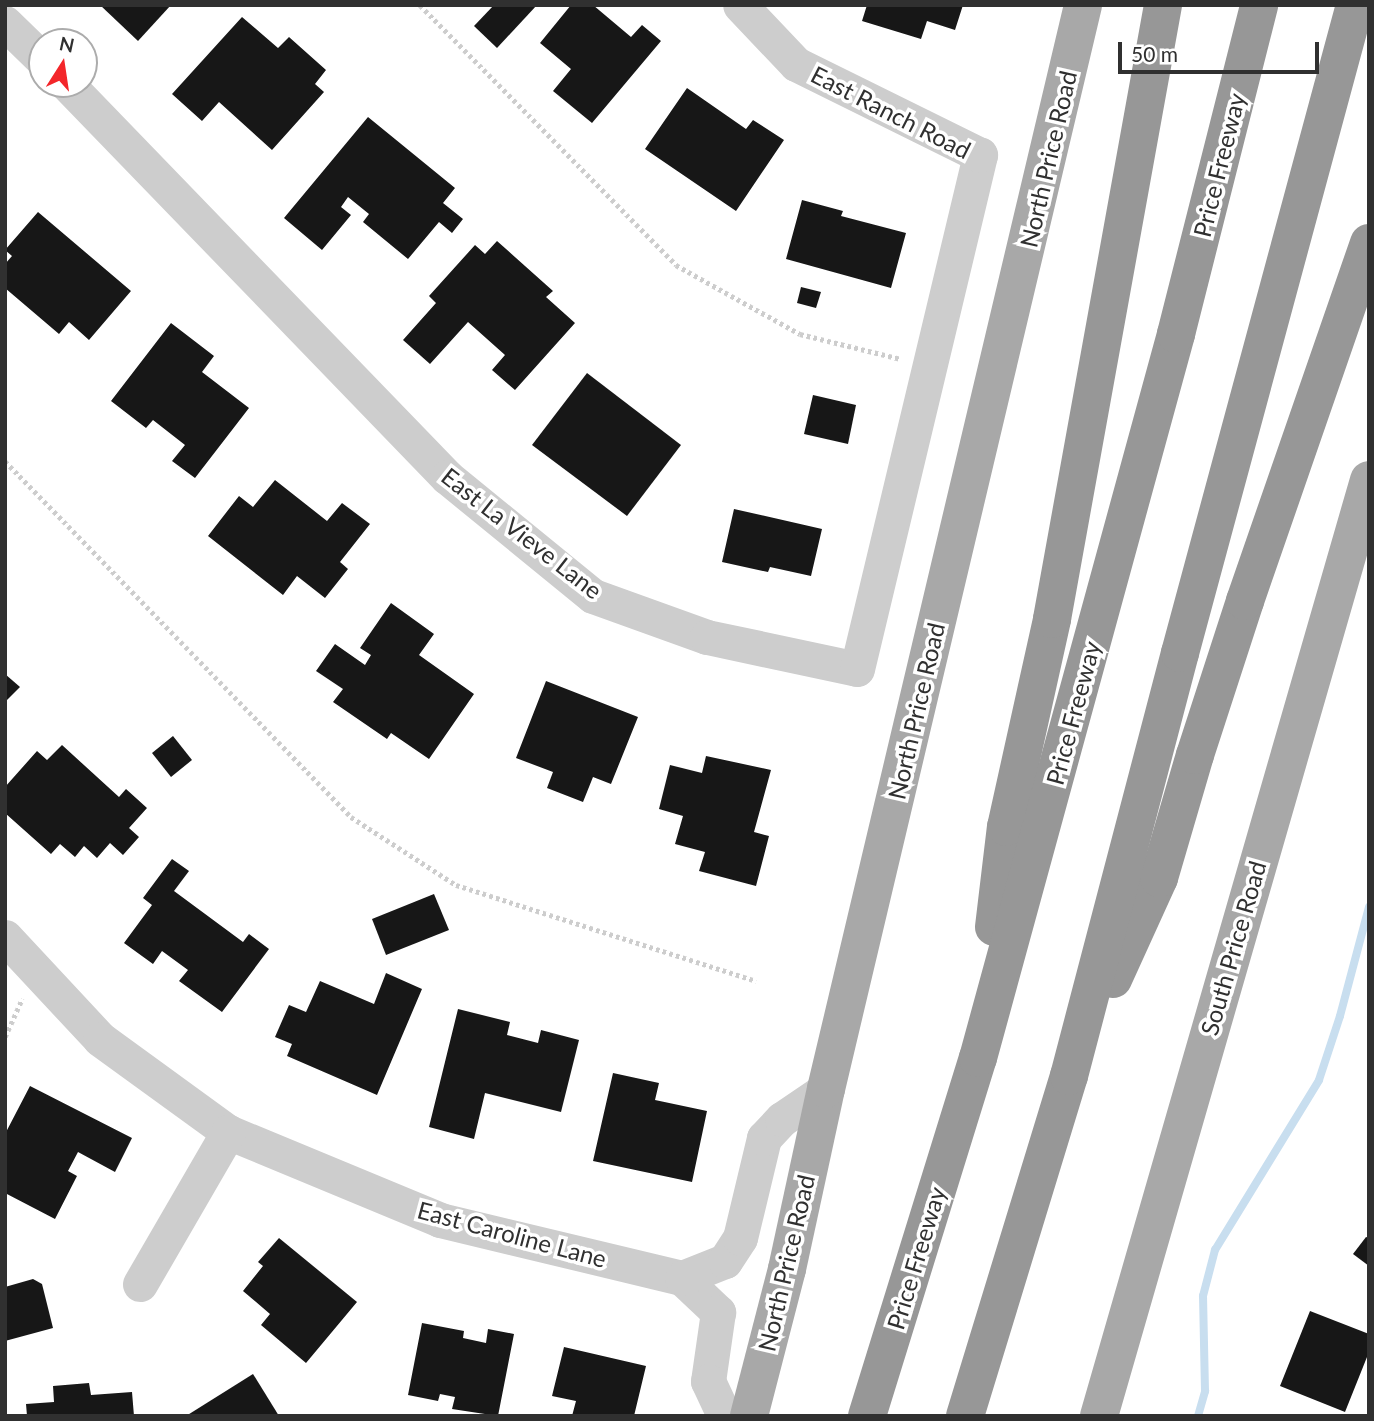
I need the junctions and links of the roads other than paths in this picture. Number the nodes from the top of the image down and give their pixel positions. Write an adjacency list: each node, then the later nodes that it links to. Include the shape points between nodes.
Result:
1 (740, 5): 10 (street, East Ranch Road, via 796,64 980,155)
2 (1083, 5): 15 (main road, North Price Road)
3 (1163, 5): 13 (highway, via 1052,620 1006,827)
4 (1259, 5): 13 (highway, Price Freeway, via 1176,334)
5 (1355, 5): 14 (highway)
6 (5, 23): 7 (street)
7 (28, 45)
8 (81, 98): 10 (street, East La Vieve Lane, via 447,477 593,596 707,637 857,669)
9 (1369, 243): 14 (highway, via 1233,639 1159,878)
10 (929, 365)
11 (1369, 480): 23 (main road, South Price Road)
12 (5, 937): 16 (street, East Caroline Lane, via 100,1039)
13 (978, 1058): 21 (highway, Price Freeway)
14 (1069, 1076): 22 (highway)
15 (826, 1089): 17 (street, via 782,1119 764,1138 740,1238 725,1261); 20 (main road, North Price Road)
16 (228, 1132): 17 (street, East Caroline Lane, via 440,1220); 18 (street)
17 (682, 1278): 19 (street, East Caroline Lane, via 718,1312 708,1381)
18 (140, 1284)
19 (724, 1416)
20 (749, 1416)
21 (867, 1416)
22 (965, 1416)
23 (1100, 1416)

